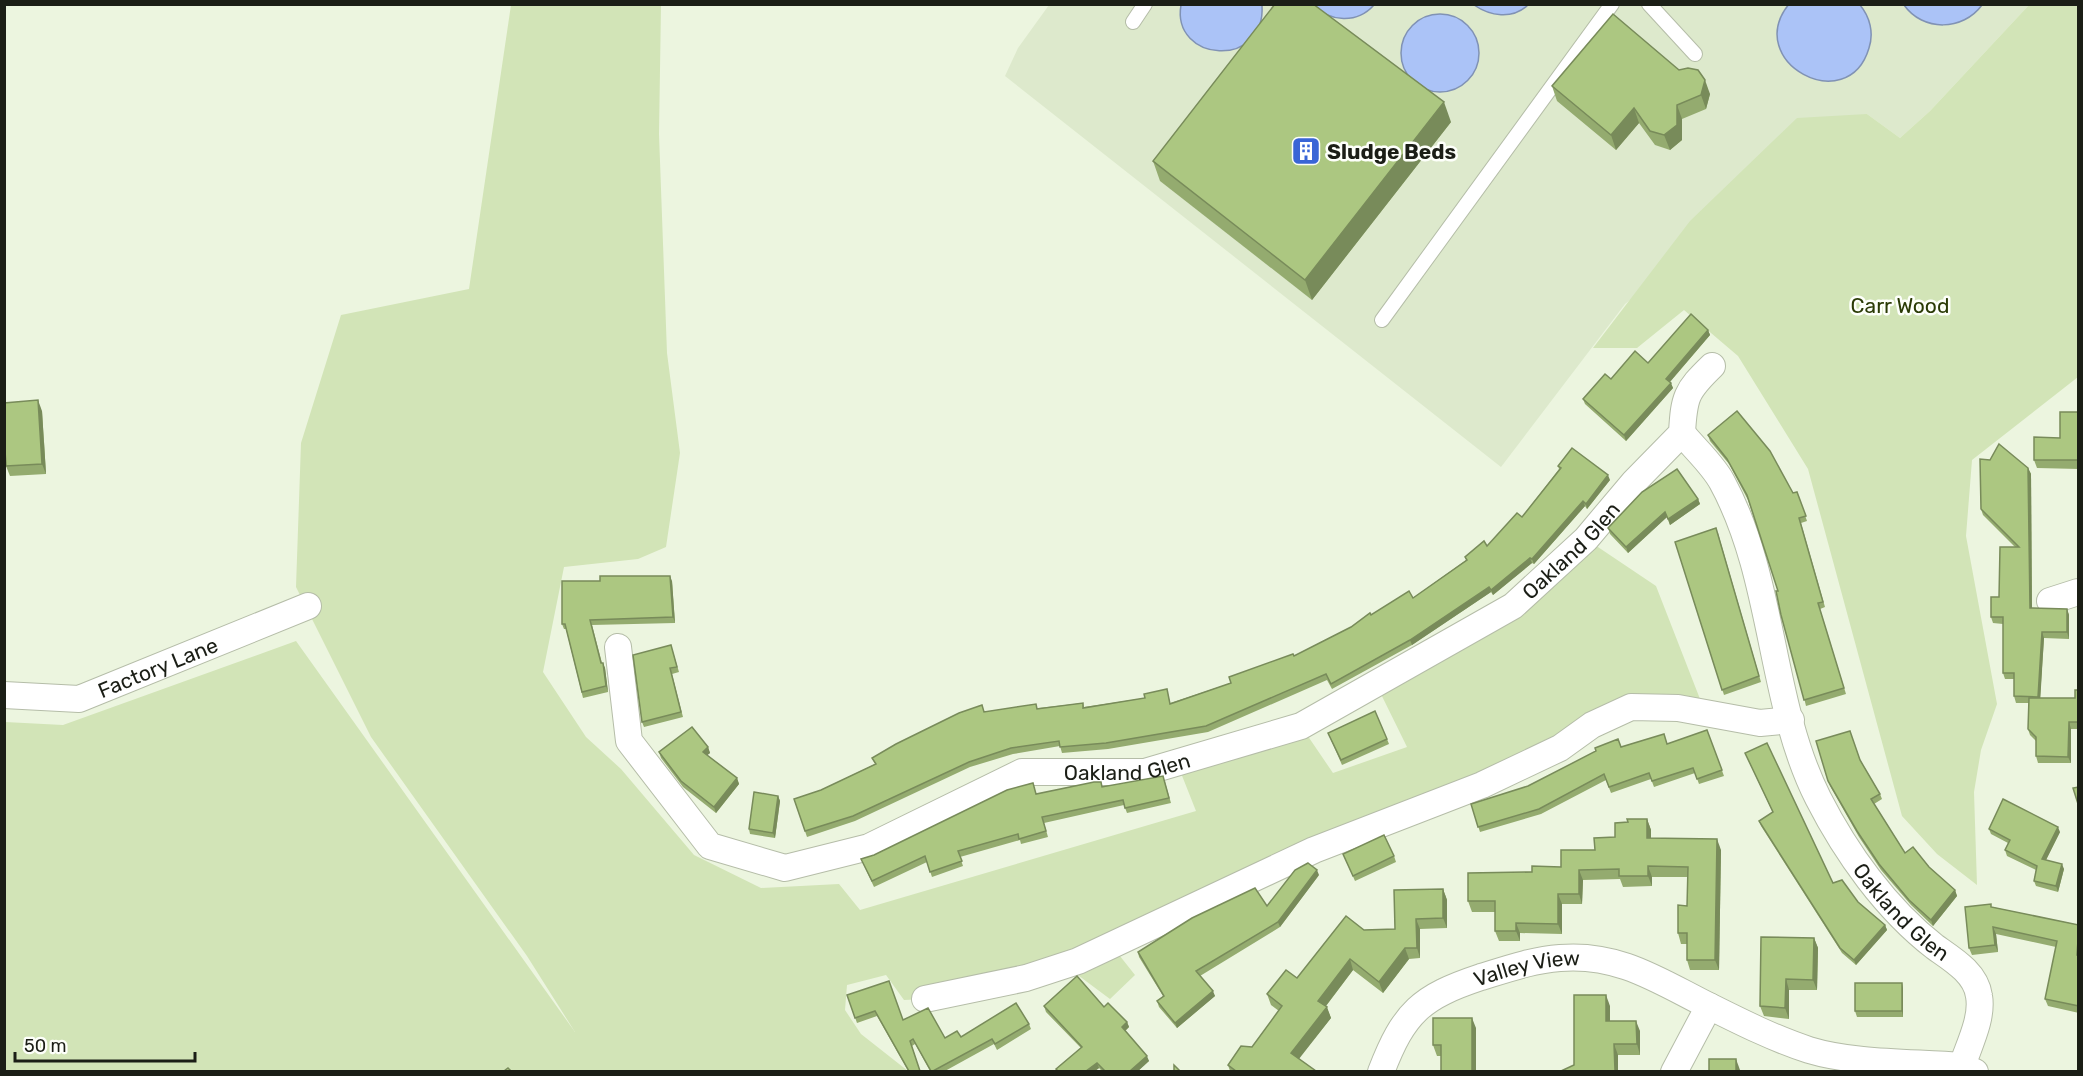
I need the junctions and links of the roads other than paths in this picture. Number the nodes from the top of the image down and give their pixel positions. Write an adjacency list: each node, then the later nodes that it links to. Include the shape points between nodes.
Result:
1 (1145, 4): 4 (lane)
2 (1612, 4): 6 (lane)
3 (1649, 4): 5 (lane)
4 (1133, 22)
5 (1695, 54)
6 (1383, 320)
7 (1712, 366): 8 (street, via 1690,388 1683,410)
8 (1682, 433): 12 (street, Oakland Glen, via 1586,539 1513,606 1301,726 1145,772 1022,772 869,847 785,868 710,846 629,741); 14 (street, Oakland Glen, via 1722,481 1744,532)
9 (2079, 592): 10 (street)
10 (2050, 601)
11 (308, 606): 13 (street, Factory Lane, via 79,699)
12 (618, 647)
13 (4, 695)
14 (1791, 720): 15 (street, via 1760,723 1678,708 1631,707 1592,725 1560,748 1482,785 1314,850 1078,960 1026,978); 17 (street, Oakland Glen, via 1817,797 1872,884 1912,928 1972,979 1979,995 1979,1012)
15 (925, 999)
16 (1709, 1006): 17 (street, Valley View, via 1809,1050); 18 (street, Valley View, via 1646,972 1604,960 1561,958 1513,967 1458,985 1425,1001 1395,1035); 19 (street)
17 (1969, 1069)
18 (1381, 1071)
19 (1674, 1071)

